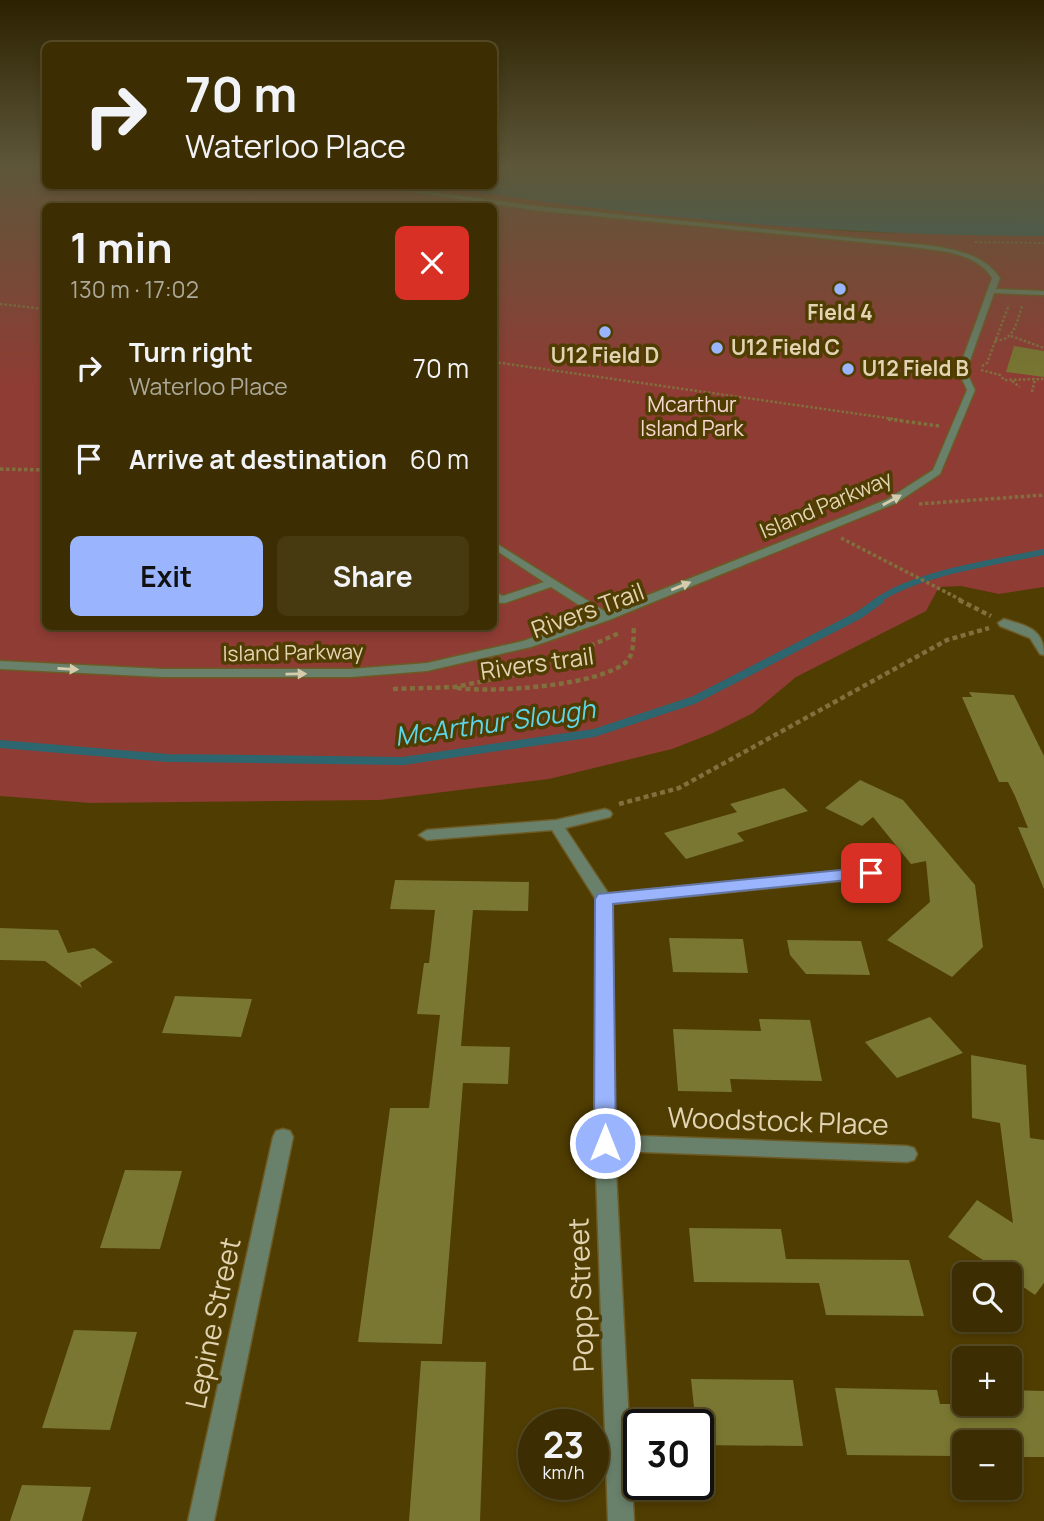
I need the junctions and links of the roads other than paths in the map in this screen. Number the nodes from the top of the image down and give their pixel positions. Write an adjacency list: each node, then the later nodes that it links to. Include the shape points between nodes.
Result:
1 (865, 241): 2 (street, via 961,255 995,276)
2 (991, 290): 3 (street); 7 (street, Island Parkway, one-way to 2, via 892,501 937,472 971,390 963,373)
3 (1044, 293)
4 (497, 547): 5 (street)
5 (552, 583): 6 (street, via 501,601); 7 (street)
6 (497, 598)
7 (605, 617): 10 (street, Island Parkway, one-way to 7, via 258,675 396,670 495,652)
8 (1004, 623): 9 (street, via 1035,636)
9 (1044, 651)
10 (0, 665)
11 (610, 809): 12 (street)
12 (556, 825): 13 (street); 15 (street)
13 (427, 835)
14 (871, 873): 15 (street)
15 (604, 899): 17 (street, Popp Street)
16 (283, 1137): 19 (street, Lepine Street)
17 (605, 1143): 18 (street, Woodstock Place); 20 (street, Popp Street)
18 (907, 1154)
19 (201, 1521)
20 (621, 1521)

